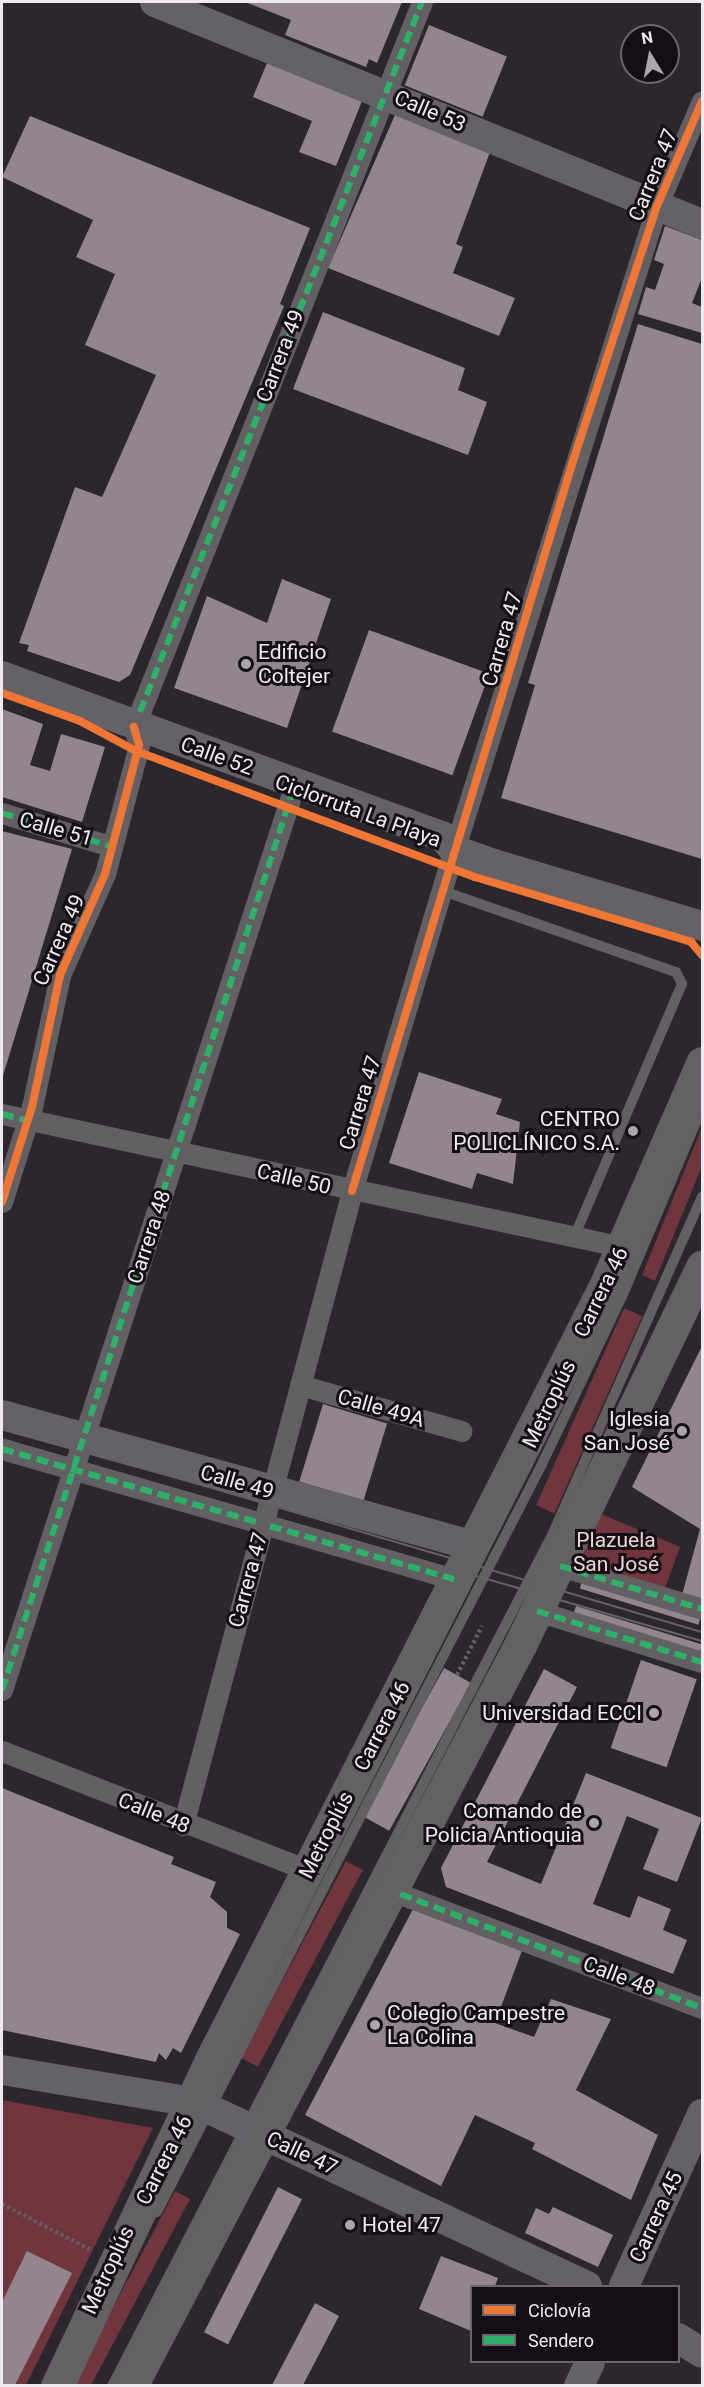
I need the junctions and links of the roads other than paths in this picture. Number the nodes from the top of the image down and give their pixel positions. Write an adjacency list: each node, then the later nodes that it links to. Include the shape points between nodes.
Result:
1 (155, 2): 3 (street, Calle 53)
2 (422, 2): 3 (street, Carrera 49)
3 (384, 92): 5 (street, Calle 53); 8 (street, Carrera 49)
4 (702, 101): 5 (street, Carrera 47)
5 (657, 206): 6 (street, Calle 53); 12 (street, Carrera 47)
6 (702, 224)
7 (2, 676): 8 (street, Calle 52)
8 (137, 720): 9 (street, Calle 52); 11 (street, Carrera 49, via 138,745)
9 (295, 784): 12 (street, Calle 52, via 442,836); 19 (street, Carrera 48)
10 (2, 813): 11 (street, Calle 51)
11 (110, 846): 18 (street, Carrera 49, via 99,893 54,993)
12 (454, 850): 13 (street, Carrera 47); 14 (street, Calle 52)
13 (443, 891): 20 (street, Carrera 47); 23 (lane, via 676,972 682,984)
14 (702, 926)
15 (702, 1064): 24 (main road, Carrera 46)
16 (702, 1108): 46 (lane, Metroplús, via 620,1301 542,1464)
17 (2, 1114): 18 (street, Calle 50)
18 (25, 1120): 19 (street, Calle 50); 22 (street, Carrera 49)
19 (177, 1153): 20 (street, Calle 50); 29 (street, Carrera 48)
20 (352, 1191): 23 (street, Calle 50); 26 (street, Carrera 47)
21 (702, 1197): 48 (lane, via 553,1533)
22 (2, 1202)
23 (574, 1237): 24 (street, Calle 50)
24 (623, 1247): 33 (main road, Carrera 46)
25 (702, 1266): 34 (main road)
26 (300, 1385): 28 (street, Calle 49A); 32 (street, Carrera 47)
27 (2, 1414): 29 (street, Calle 49)
28 (462, 1431)
29 (83, 1438): 31 (street, Carrera 48); 32 (street, Calle 49)
30 (2, 1449): 31 (street, Calle 49)
31 (73, 1470): 35 (street, Calle 49); 39 (street, Carrera 48)
32 (272, 1492): 33 (street, Calle 49); 41 (street, Carrera 47)
33 (474, 1546): 35 (main road, Carrera 46)
34 (560, 1566): 36 (street); 37 (main road)
35 (456, 1580): 42 (main road, Carrera 46)
36 (702, 1609)
37 (537, 1611): 38 (street); 48 (main road)
38 (702, 1662)
39 (2, 1690)
40 (2, 1751): 41 (street, Calle 48)
41 (183, 1825): 42 (street, Calle 48)
42 (308, 1870): 46 (main road, Carrera 46)
43 (400, 1894): 44 (street, Calle 48)
44 (702, 2008)
45 (2, 2070): 46 (street, Calle 47)
46 (202, 2106): 48 (street, Calle 47); 49 (lane, Metroplús); 55 (main road, Carrera 46)
47 (702, 2114): 51 (street, Carrera 45)
48 (254, 2131): 50 (street, Calle 47); 56 (lane); 57 (main road)
49 (150, 2225)
50 (585, 2285)
51 (624, 2285)
52 (680, 2339): 53 (street)
53 (702, 2353)
54 (589, 2363): 58 (street)
55 (57, 2385)
56 (112, 2385)
57 (131, 2385)
58 (579, 2385)

